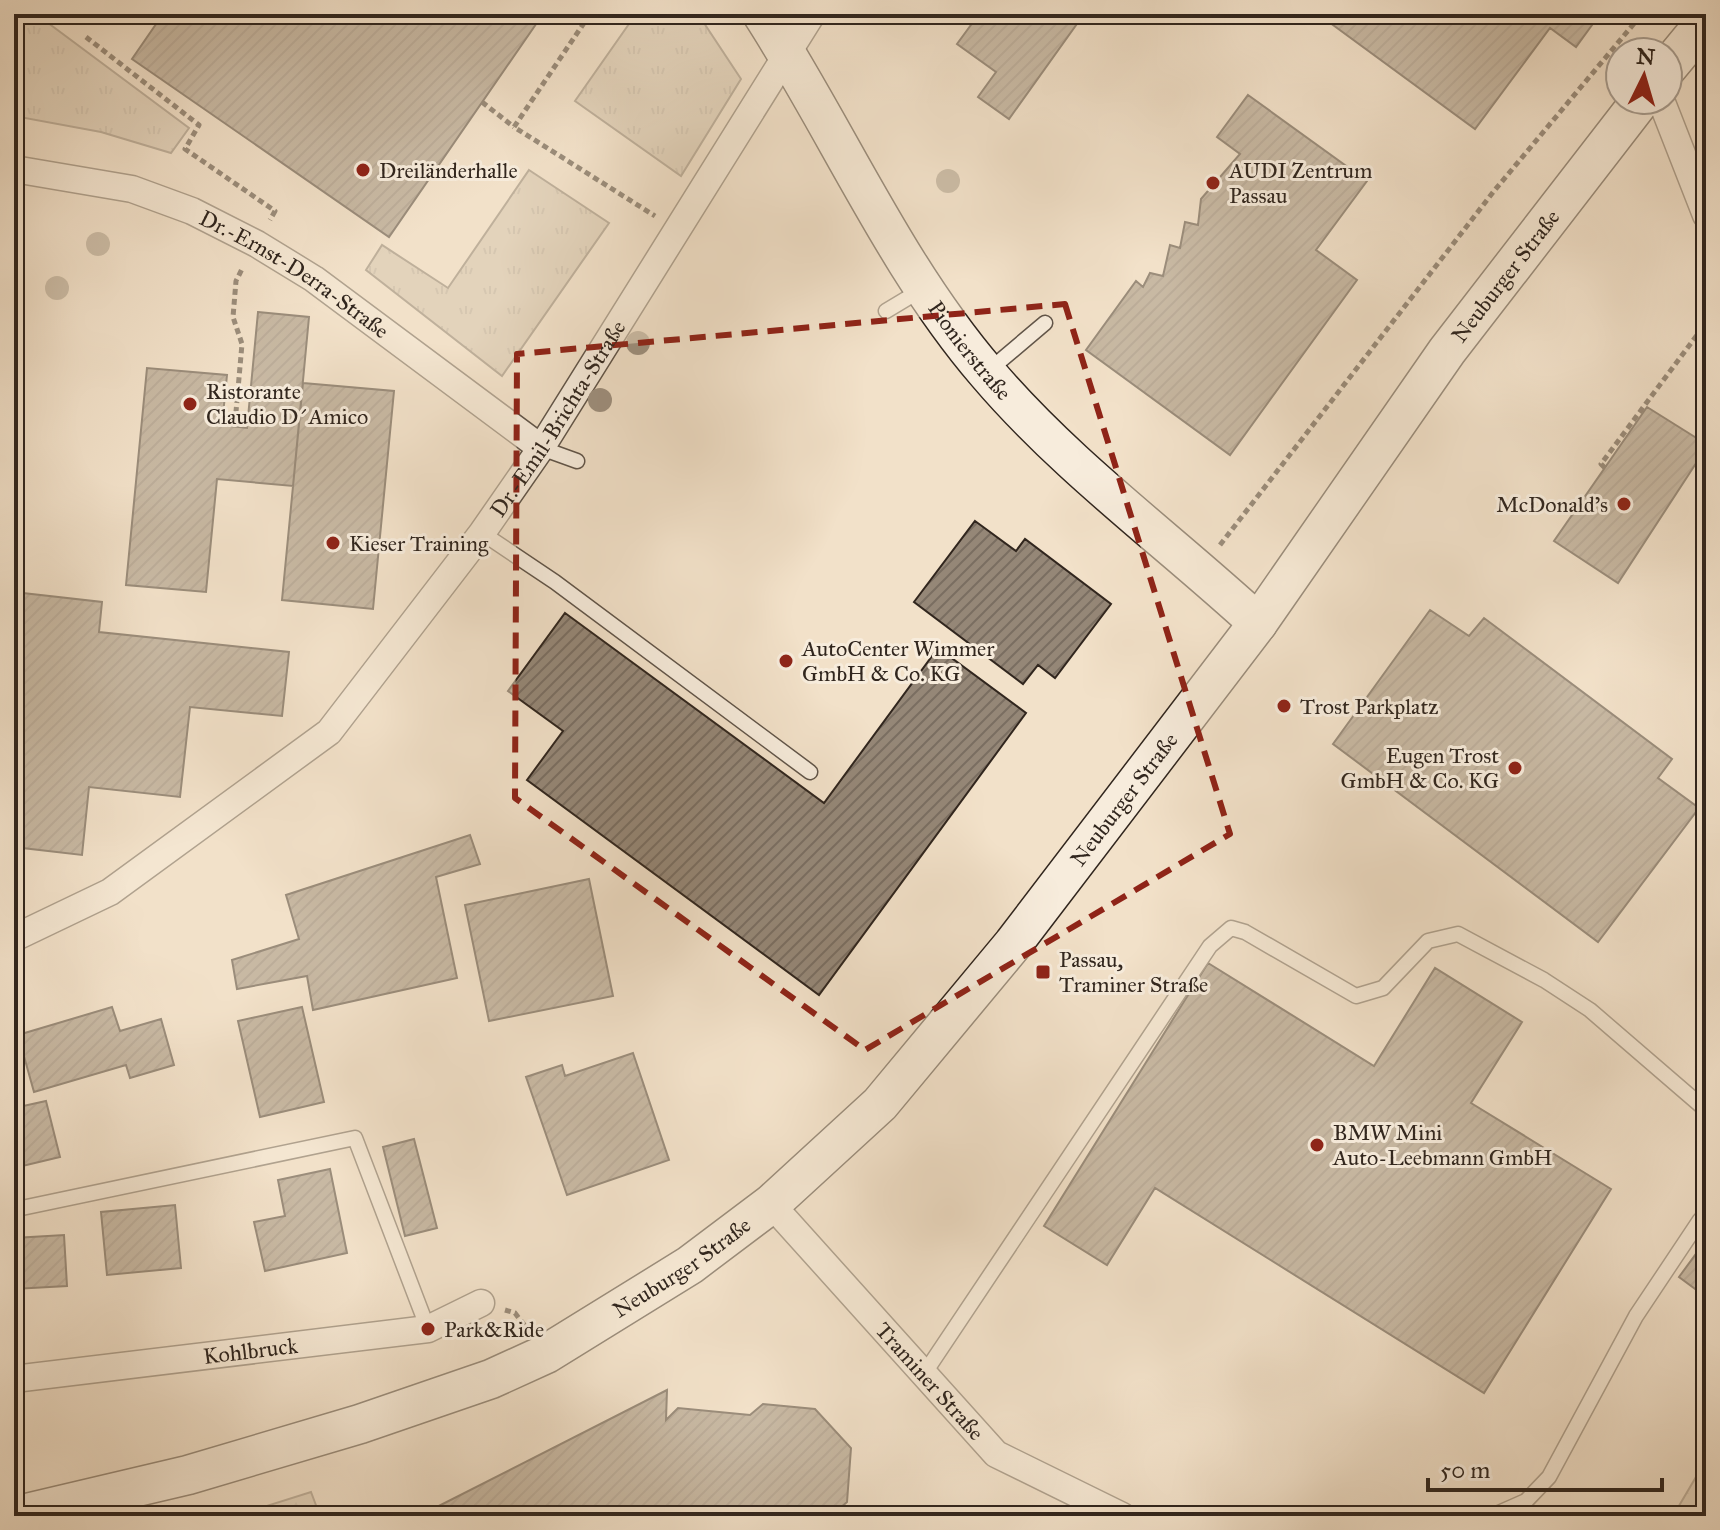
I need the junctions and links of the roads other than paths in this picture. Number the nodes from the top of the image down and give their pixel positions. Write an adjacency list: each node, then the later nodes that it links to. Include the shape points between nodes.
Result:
1 (762, 14): 5 (main road, Pionierstraße)
2 (812, 14): 5 (street, Dr.-Emil-Brichta-Straße)
3 (1706, 21): 4 (main road)
4 (1684, 48)
5 (786, 51): 10 (main road, Pionierstraße); 14 (street, Dr.-Emil-Brichta-Straße)
6 (1629, 116): 17 (main road, Neuburger Straße, via 1447,351)
7 (1667, 116): 9 (street)
8 (14, 169): 14 (street, Dr.-Ernst-Derra-Straße, via 132,189 192,211 257,244 314,279)
9 (1706, 215)
10 (925, 288): 11 (lane); 13 (main road, Pionierstraße)
11 (886, 311)
12 (1045, 323): 13 (lane)
13 (986, 373): 17 (main road, Pionierstraße, via 1087,475)
14 (541, 448): 15 (lane); 16 (street, Dr.-Emil-Brichta-Straße)
15 (577, 461)
16 (482, 533): 18 (lane); 19 (street, Dr.-Emil-Brichta-Straße, via 329,732 110,892)
17 (1258, 623): 21 (main road, Neuburger Straße, via 1013,944 880,1104)
18 (810, 772)
19 (14, 938)
20 (1706, 1110): 26 (lane, via 1590,1010 1458,934 1428,941 1383,988 1356,996 1231,928 1210,946)
21 (771, 1204): 26 (street, Traminer Straße); 28 (main road, Neuburger Straße, via 690,1265 546,1354 491,1379 188,1475)
22 (17, 1209): 25 (lane, via 355,1138)
23 (1706, 1218): 30 (lane, via 1636,1316 1549,1477 1526,1501)
24 (481, 1303): 25 (street, Kohlbruck)
25 (428, 1329): 27 (street, Kohlbruck)
26 (924, 1374): 29 (street, Traminer Straße, via 996,1454)
27 (14, 1379)
28 (14, 1516)
29 (1122, 1516)
30 (1492, 1516)

